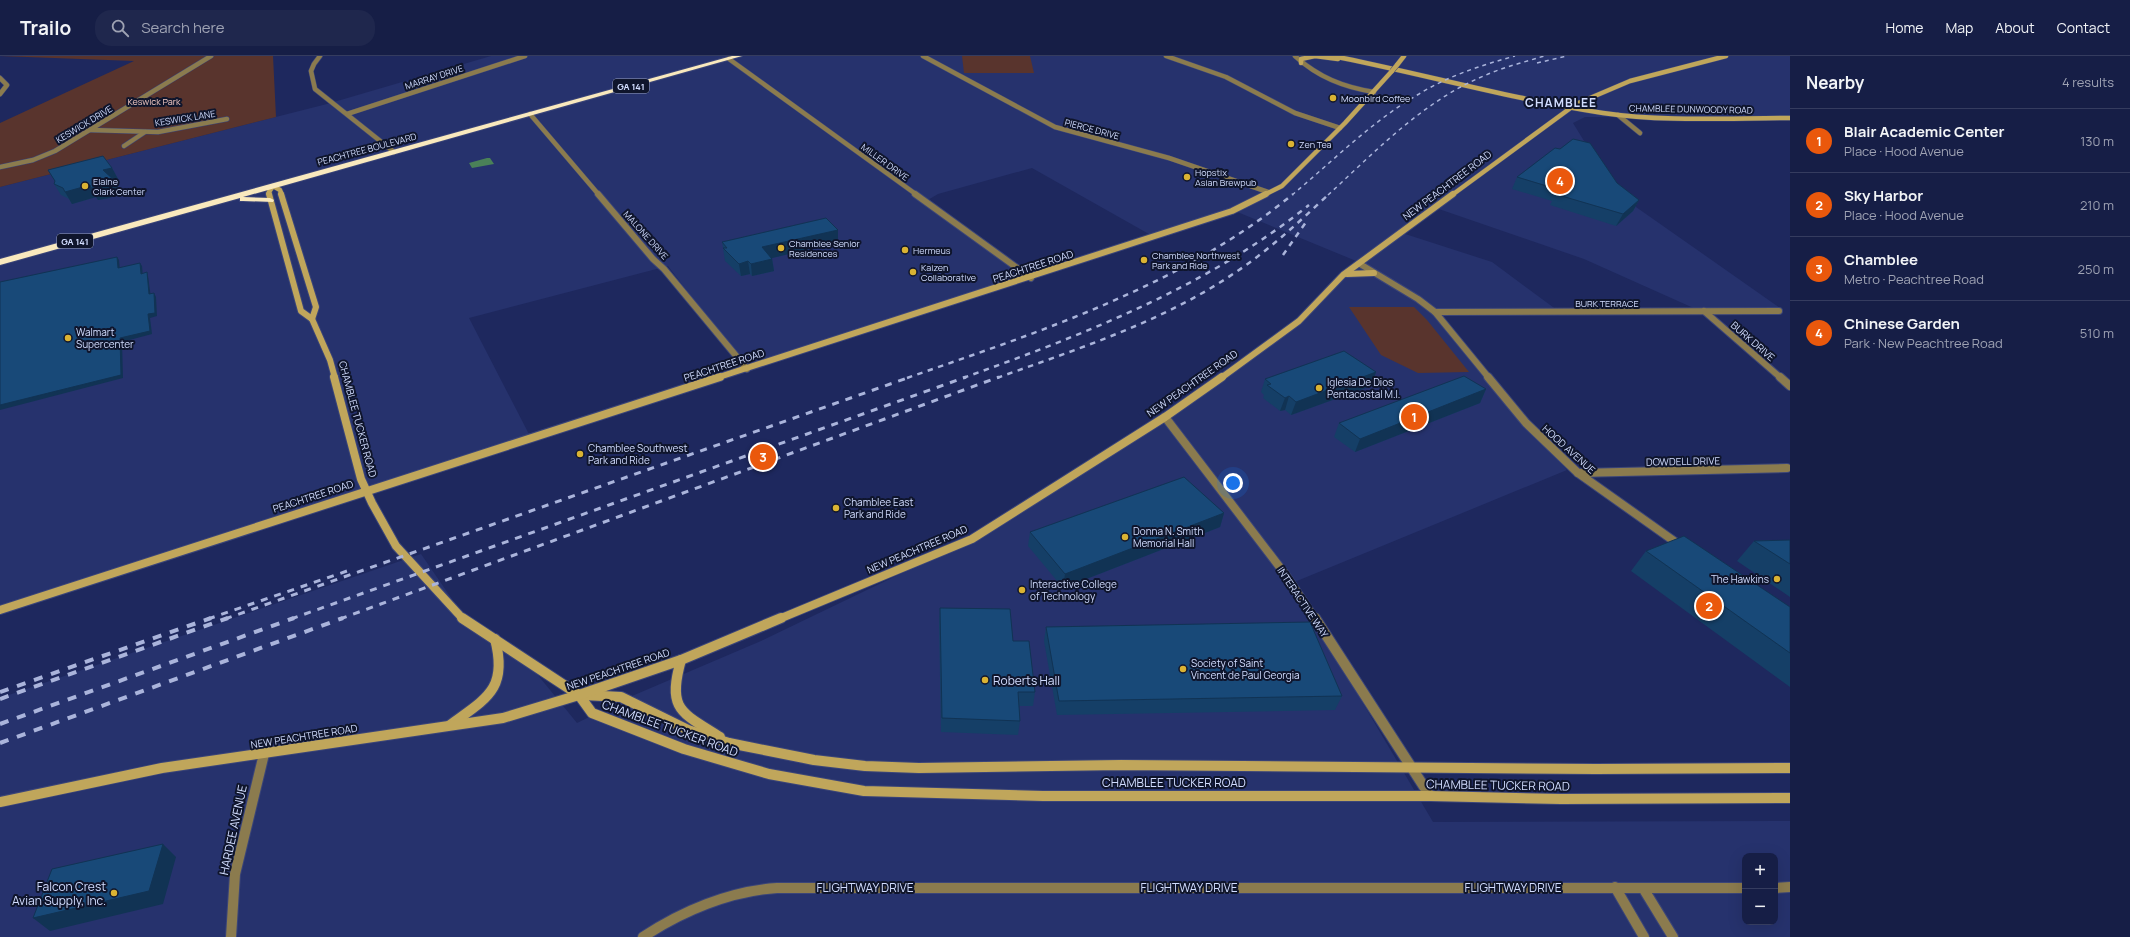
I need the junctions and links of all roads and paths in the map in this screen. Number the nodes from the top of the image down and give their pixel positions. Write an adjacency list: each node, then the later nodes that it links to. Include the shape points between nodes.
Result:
1 (211, 56): 28 (street, KESWICK DRIVE)
2 (320, 56): 21 (street, via 312,64 310,79 315,89)
3 (525, 56): 21 (street, MARRAY DRIVE)
4 (739, 56): 11 (highway, PEACHTREE BOULEVARD / GA 141)
5 (923, 56): 35 (street, PIERCE DRIVE, via 1055,127 1168,158)
6 (1166, 56): 27 (street, via 1226,77 1295,113)
7 (1294, 56): 13 (street)
8 (1333, 56): 12 (street, CHAMBLEE DUNWOODY ROAD)
9 (1404, 56): 15 (street, PEACHTREE ROAD, bridge)
10 (1726, 56): 18 (street, NEW PEACHTREE ROAD, via 1628,80)
11 (729, 59): 22 (highway, PEACHTREE BOULEVARD / GA 141); 42 (street, MILLER DRIVE)
12 (1359, 61): 13 (street, via 1311,56 1302,58); 17 (street, CHAMBLEE DUNWOODY ROAD)
13 (1302, 63): 15 (street, via 1317,75 1336,83)
14 (0, 78): 16 (street, via 7,85)
15 (1374, 92): 27 (street, PEACHTREE ROAD)
16 (0, 94)
17 (1531, 100): 19 (street, CHAMBLEE DUNWOODY ROAD); 24 (street)
18 (1582, 100): 19 (street, NEW PEACHTREE ROAD); 20 (street)
19 (1569, 108): 20 (street, CHAMBLEE DUNWOODY ROAD); 24 (street, NEW PEACHTREE ROAD)
20 (1604, 113): 23 (street, CHAMBLEE DUNWOODY ROAD)
21 (347, 114): 32 (street)
22 (530, 114): 32 (highway, PEACHTREE BOULEVARD / GA 141); 47 (street, MALONE DRIVE)
23 (1618, 115): 25 (street, CHAMBLEE DUNWOODY ROAD, via 1667,118); 30 (street)
24 (1559, 116): 39 (street, NEW PEACHTREE ROAD)
25 (1790, 118)
26 (227, 119): 29 (street, KESWICK LANE, via 158,132)
27 (1340, 128): 35 (street, PEACHTREE ROAD, via 1282,186)
28 (90, 130): 29 (street, KESWICK LANE); 33 (street, KESWICK DRIVE, via 55,151 33,160)
29 (145, 132): 31 (street, KESWICK LANE)
30 (1640, 133)
31 (124, 146)
32 (394, 152): 34 (highway, PEACHTREE BOULEVARD / GA 141)
33 (0, 167)
34 (273, 186): 36 (street, CHAMBLEE TUCKER ROAD, via 269,192); 37 (highway, PEACHTREE BOULEVARD / GA 141); 46 (street, CHAMBLEE TUCKER ROAD, via 280,190 316,307)
35 (1268, 192): 42 (street, PEACHTREE ROAD, via 1232,211)
36 (270, 200): 37 (highway, via 253,198); 46 (street, CHAMBLEE TUCKER ROAD, via 301,311)
37 (208, 204): 38 (highway, PEACHTREE BOULEVARD / GA 141)
38 (0, 262)
39 (1360, 264): 40 (street, HOOD AVENUE); 41 (street, NEW PEACHTREE ROAD)
40 (1374, 273): 41 (street); 44 (street, HOOD AVENUE)
41 (1343, 275): 49 (street, NEW PEACHTREE ROAD, via 1300,321)
42 (1031, 278): 47 (street, PEACHTREE ROAD)
43 (1704, 311): 44 (street, BURK TERRACE); 45 (street, BURK TERRACE); 48 (street, BURK DRIVE)
44 (1435, 312): 51 (street, HOOD AVENUE, via 1526,423)
45 (1779, 312)
46 (312, 319): 52 (street, CHAMBLEE TUCKER ROAD, via 330,360 351,446)
47 (747, 369): 52 (street, PEACHTREE ROAD)
48 (1790, 386)
49 (1165, 417): 56 (street, NEW PEACHTREE ROAD, via 972,539); 61 (street, INTERACTIVE WAY, via 1285,574 1369,699)
50 (1787, 468): 51 (street, DOWDELL DRIVE)
51 (1578, 473): 53 (street, HOOD AVENUE)
52 (366, 491): 54 (street, PEACHTREE ROAD); 55 (street, CHAMBLEE TUCKER ROAD, via 396,546 429,584 461,618)
53 (1689, 551)
54 (0, 610)
55 (495, 639): 57 (street, CHAMBLEE TUCKER ROAD); 58 (street, via 500,653 501,672 497,684 487,697)
56 (681, 660): 57 (street, NEW PEACHTREE ROAD); 59 (street, via 675,690 676,701 681,711)
57 (579, 695): 58 (street, NEW PEACHTREE ROAD, via 503,718); 59 (street, CHAMBLEE TUCKER ROAD, via 621,697 688,730); 63 (street, CHAMBLEE TUCKER ROAD, via 592,713 684,749 769,774 864,791 1043,796)
58 (449, 726): 60 (street, NEW PEACHTREE ROAD)
59 (729, 743): 61 (street, CHAMBLEE TUCKER ROAD, via 814,760 903,768 1120,765)
60 (264, 754): 65 (street, NEW PEACHTREE ROAD, via 141,772); 71 (street, HARDEE AVENUE, via 235,874)
61 (1411, 767): 62 (street, CHAMBLEE TUCKER ROAD, via 1596,770); 63 (street, INTERACTIVE WAY)
62 (1790, 768)
63 (1430, 796): 64 (street, CHAMBLEE TUCKER ROAD, via 1562,799)
64 (1790, 798)
65 (0, 802)
66 (1615, 888): 67 (street, FLIGHTWAY DRIVE); 72 (street, FLIGHTWAY DRIVE, via 808,887 759,890 706,905 656,927); 73 (street)
67 (1643, 888): 68 (street, FLIGHTWAY DRIVE); 74 (street)
68 (1742, 888)
69 (1778, 888): 70 (street)
70 (1790, 888)
71 (231, 937)
72 (643, 937)
73 (1644, 937)
74 (1673, 937)

